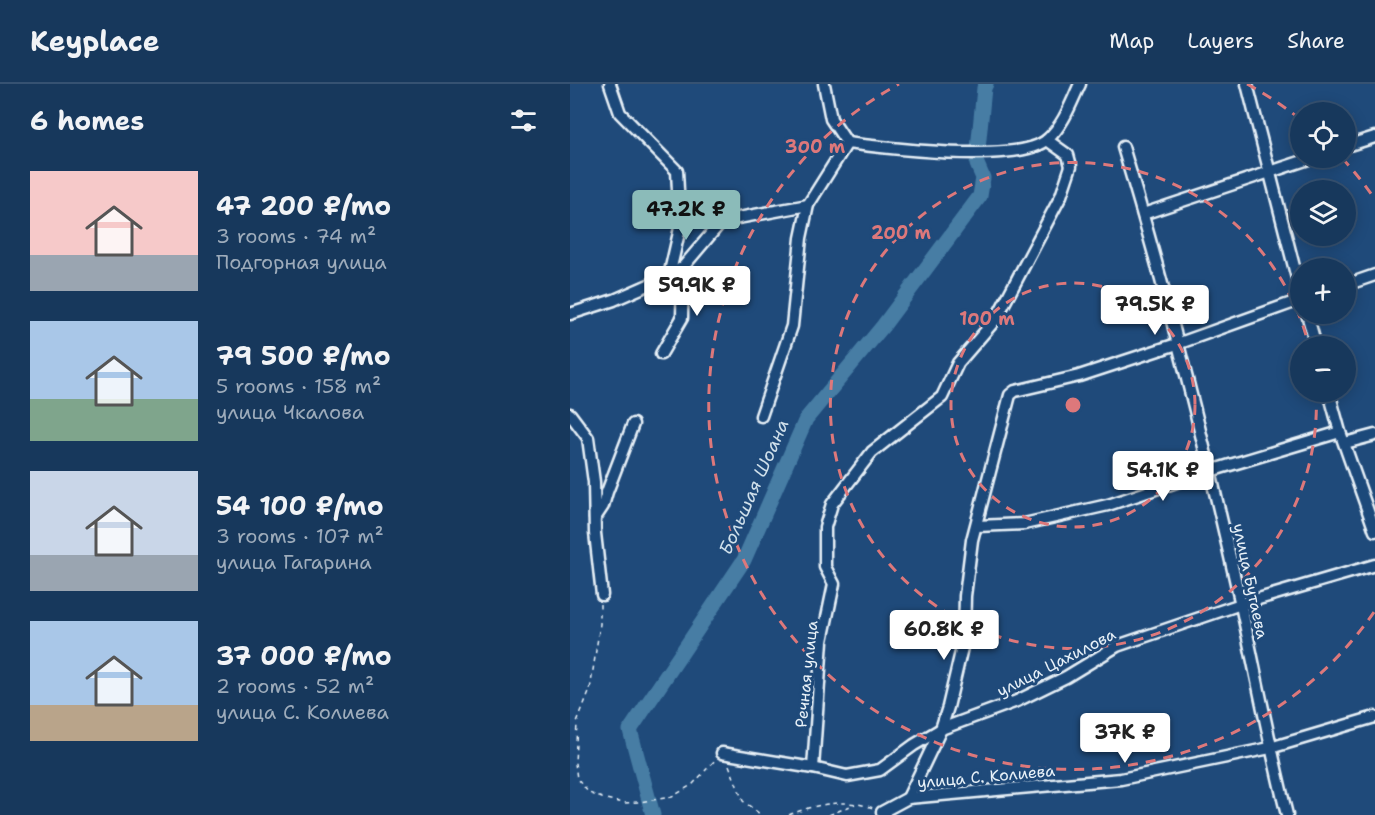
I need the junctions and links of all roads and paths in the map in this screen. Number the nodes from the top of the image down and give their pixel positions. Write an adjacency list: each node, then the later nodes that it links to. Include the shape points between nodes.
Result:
1 (610, 84): 17 (street, via 620,113 676,171 680,228)
2 (824, 84): 7 (street, via 831,119)
3 (1080, 84): 6 (street, via 1064,120)
4 (1247, 84): 11 (street)
5 (1375, 137): 8 (street)
6 (1047, 140): 7 (street, via 1035,148 995,152); 41 (street, Речная улица, via 1068,155 1071,166 1061,196 996,319 958,363 942,397 872,452 832,504 825,527 825,567 834,584 822,640)
7 (847, 143): 12 (street)
8 (1356, 143)
9 (1123, 147): 13 (street, улица Бутаева)
10 (1290, 165): 11 (street)
11 (1271, 171): 13 (street); 14 (street)
12 (808, 204): 15 (street, via 722,221); 25 (street, via 792,326)
13 (1143, 214): 21 (street, улица Бутаева)
14 (1292, 258)
15 (683, 267): 17 (street); 22 (street, via 682,318)
16 (1375, 275): 18 (street)
17 (669, 276): 20 (street)
18 (1356, 282)
19 (1290, 304): 21 (street)
20 (570, 314)
21 (1177, 344): 30 (street, улица Бутаева); 32 (street, via 1079,376 1015,391 1008,400)
22 (662, 354)
23 (1332, 402): 27 (street)
24 (570, 414): 31 (street, via 588,438)
25 (761, 416)
26 (633, 424): 31 (street)
27 (1341, 432): 29 (street); 30 (street)
28 (1375, 435): 29 (street)
29 (1345, 443): 33 (street)
30 (1210, 471): 32 (street, via 1108,505 1024,524); 36 (street, улица Бутаева)
31 (595, 518): 35 (street)
32 (977, 526): 38 (street, via 965,596 964,639)
33 (1375, 531)
34 (1375, 565): 36 (street, улица Цахилова)
35 (602, 595): 40 (path, via 590,690 577,723 577,778 589,793 624,803 672,797 693,784)
36 (1241, 604): 38 (street, улица Цахилова, via 1117,646 1017,701); 39 (street, улица Бутаева)
37 (1375, 717): 39 (street, улица С. Колиева)
38 (941, 729): 41 (street, улица Цахилова, via 880,770 847,776); 42 (street)
39 (1270, 748): 42 (street, улица С. Колиева, via 1121,779); 48 (street, улица Бутаева)
40 (722, 753): 41 (street, улица Цахилова); 45 (path, via 743,801)
41 (813, 768)
42 (908, 798): 44 (street, улица С. Колиева)
43 (858, 803): 44 (path); 46 (path, via 812,806); 47 (path)
44 (884, 813)
45 (761, 815)
46 (789, 815)
47 (829, 815)
48 (1287, 815)

